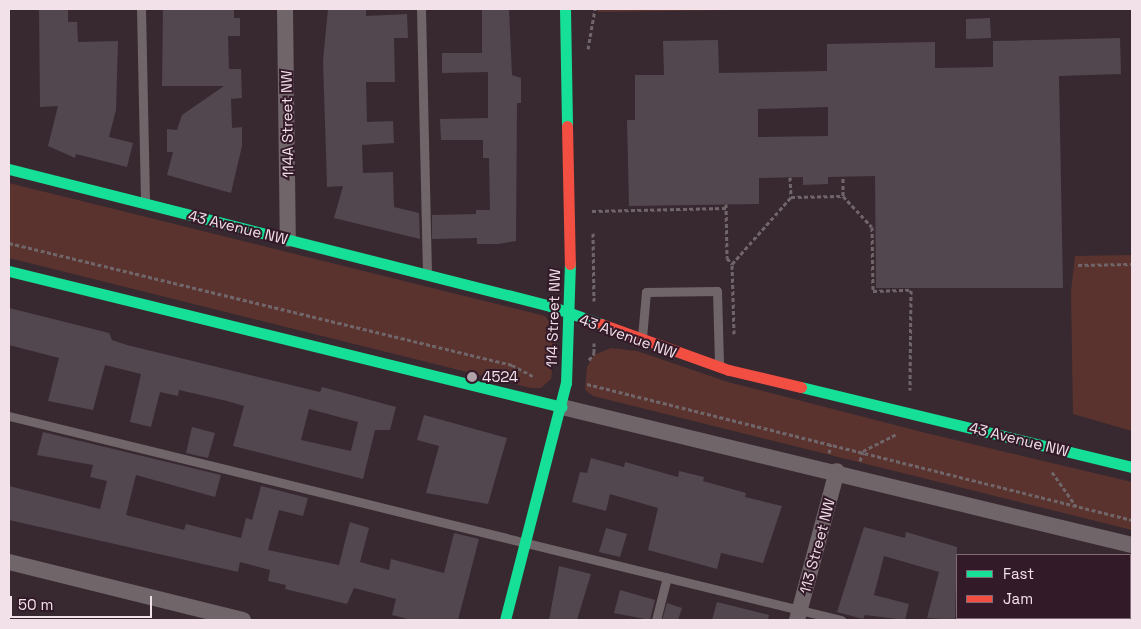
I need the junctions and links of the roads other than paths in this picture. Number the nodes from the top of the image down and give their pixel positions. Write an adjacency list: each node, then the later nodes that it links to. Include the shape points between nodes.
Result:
1 (142, 9): 6 (lane)
2 (285, 9): 7 (street, 114A Street NW)
3 (421, 9): 9 (lane)
4 (565, 9): 10 (street, 114 Street NW)
5 (9, 169): 6 (street, 43 Avenue NW)
6 (145, 203): 7 (street, 43 Avenue NW)
7 (288, 239): 9 (street, 43 Avenue NW)
8 (9, 271): 13 (street)
9 (427, 274): 10 (street, 43 Avenue NW)
10 (570, 315): 11 (street, 43 Avenue NW); 13 (street, 114 Street NW)
11 (642, 342): 12 (street, 43 Avenue NW); 12 (lane, via 646,292 717,292)
12 (719, 367): 15 (street, 43 Avenue NW)
13 (562, 407): 16 (street); 17 (street, 114 Street NW)
14 (9, 416): 17 (lane)
15 (1132, 467)
16 (837, 471): 18 (street); 21 (street, 113 Street NW)
17 (525, 542): 20 (lane); 23 (street, 114 Street NW)
18 (1132, 545)
19 (9, 562): 22 (street)
20 (667, 577): 21 (lane); 24 (lane)
21 (799, 615): 25 (lane)
22 (243, 620)
23 (505, 620)
24 (656, 620)
25 (841, 620)

